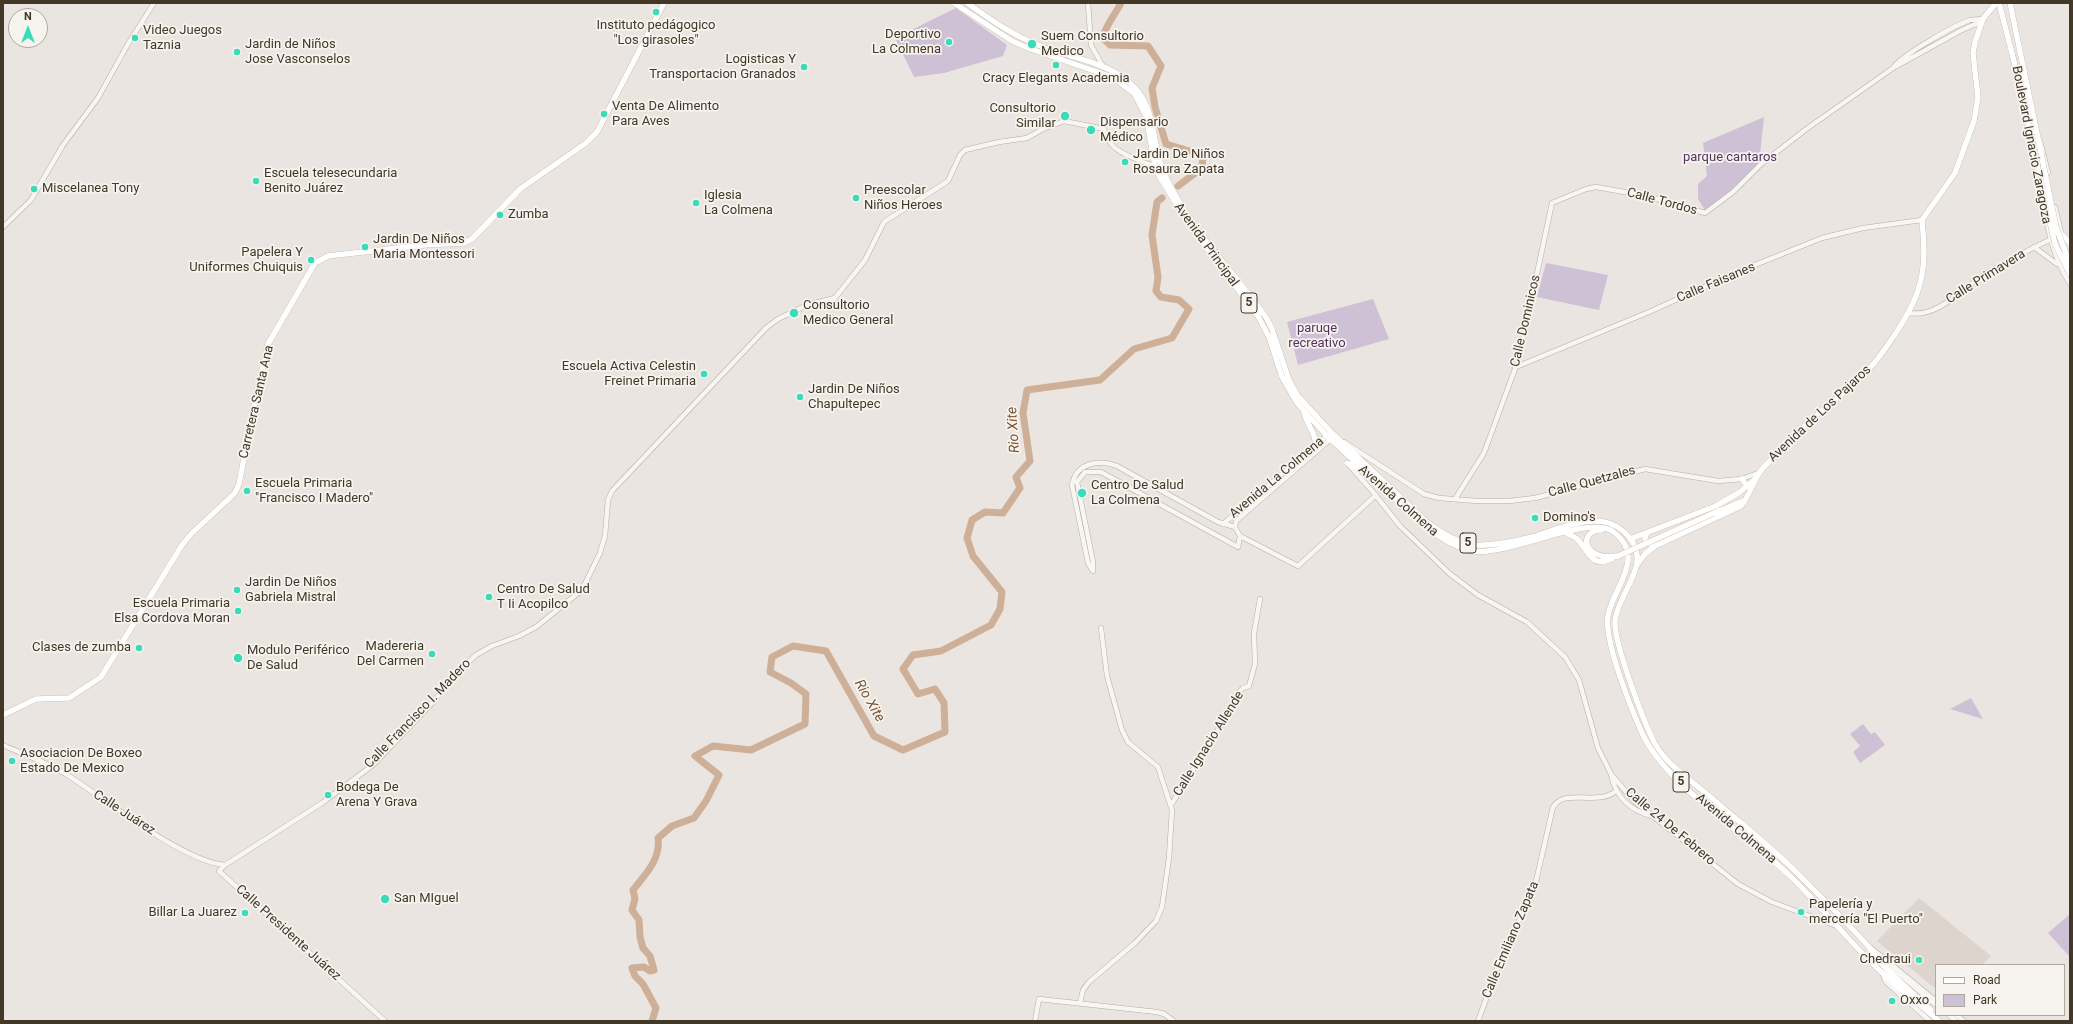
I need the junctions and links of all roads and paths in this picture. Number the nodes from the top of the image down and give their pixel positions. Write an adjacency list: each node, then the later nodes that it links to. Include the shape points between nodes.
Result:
1 (154, 3): 16 (street, via 98,98 63,145 31,200)
2 (664, 3): 54 (main road, Carretera Santa Ana, via 597,132 586,143 520,189 472,239 464,244 424,245 328,256 315,263 268,344 235,493 182,545 101,677 69,698 36,699)
3 (954, 3): 13 (main road, 5, via 1012,41 1105,74 1123,83 1144,110)
4 (967, 3): 10 (main road, 5, via 1026,40)
5 (1088, 3): 10 (street, via 1091,44)
6 (1999, 3): 11 (main road, Boulevard Ignacio Zaragoza)
7 (2010, 3): 12 (main road, Boulevard Ignacio Zaragoza)
8 (1994, 5): 9 (main road)
9 (1982, 21): 14 (street, Calle Tordos, via 1893,68 1805,130 1705,214 1647,196 1596,187); 15 (main road, via 1973,53 1978,109 1955,173)
10 (1105, 68): 13 (main road, 5, via 1126,78 1144,98 1153,121)
11 (2031, 137): 18 (street, Boulevard Ignacio Zaragoza); 24 (main road, bridge, via 2055,244)
12 (2038, 137): 17 (street, Boulevard Ignacio Zaragoza); 23 (main road, bridge, via 2056,227)
13 (1158, 166): 28 (main road, Avenida Principal / 5, via 1171,197 1258,316 1269,337 1282,377); 29 (main road, Avenida Principal / 5, via 1187,214 1267,319 1289,380 1298,396); 60 (street, Calle Francisco I. Madero, via 1115,148 1104,129 1064,121 1027,138 965,150 948,181 884,222 864,260 835,298 807,305 766,328 612,491 608,500 605,536 600,553 582,590 536,627 476,655 457,672 434,702 373,765 322,803)
14 (1552, 203): 27 (street, Calle Dominicos)
15 (1922, 220): 26 (main road, Avenida de Los Pajaros, via 1923,265 1920,286); 27 (street, Calle Faisanes, via 1863,228 1822,238)
16 (3, 227)
17 (2061, 234): 18 (street, Calle Primavera); 19 (main road); 21 (street, Boulevard Ignacio Zaragoza)
18 (2050, 240): 20 (street, Calle Primavera); 22 (street, Boulevard Ignacio Zaragoza)
19 (2070, 243)
20 (2034, 247): 22 (street); 26 (street, Calle Primavera, via 1982,277 1944,304 1918,314)
21 (2070, 255)
22 (2058, 264): 25 (street, Boulevard Ignacio Zaragoza)
23 (2070, 264)
24 (2070, 274)
25 (2070, 284)
26 (1909, 313): 33 (main road, Avenida de Los Pajaros, via 1874,364 1861,378 1819,413)
27 (1516, 367): 39 (street, Calle Dominicos, via 1484,453)
28 (1304, 411): 29 (main road, Avenida Principal / 5); 30 (main road, via 1305,419 1315,434)
29 (1332, 437): 30 (street, Avenida La Colmena); 32 (main road, Avenida Colmena / 5); 39 (street, Calle Quetzales, via 1424,494); 43 (street, Avenida La Colmena, via 1236,520); 48 (main road, Avenida Colmena / 5, via 1428,523 1457,540 1474,545 1496,544 1593,521 1618,527)
30 (1316, 446): 42 (street, Avenida La Colmena)
31 (1347, 463): 32 (main road); 38 (street, Calle 24 De Febrero)
32 (1365, 472): 44 (main road, Avenida Colmena / 5, via 1426,527 1442,539 1461,548 1488,551)
33 (1758, 473): 34 (street, Calle Quetzales); 35 (main road, Avenida de Los Pajaros)
34 (1742, 479): 36 (main road); 39 (street, Calle Quetzales, via 1702,480 1645,469 1535,498 1509,501)
35 (1756, 479): 36 (main road); 40 (main road, Avenida de Los Pajaros)
36 (1747, 486): 37 (main road)
37 (1740, 492): 41 (main road); 46 (main road, via 1716,506)
38 (1376, 495): 47 (street, via 1298,566); 56 (street, Calle 24 De Febrero, via 1400,526 1450,574 1478,594 1533,626 1565,657 1579,680 1595,741)
39 (1455, 499)
40 (1747, 499): 41 (main road); 49 (main road, Avenida de Los Pajaros, via 1735,510)
41 (1724, 508): 50 (main road, bridge)
42 (1223, 524): 43 (street); 47 (street, via 1109,463 1088,464 1078,470 1073,477 1072,485 1079,523 1088,563 1093,571 1077,482 1082,474 1089,471 1107,476 1238,547)
43 (1235, 527): 47 (street)
44 (1564, 532): 45 (main road, Avenida Colmena / 5, via 1594,526 1606,527); 50 (main road, via 1579,540 1586,553 1598,561 1605,562)
45 (1615, 532): 50 (main road, via 1600,529 1589,534 1587,543 1591,552 1601,557); 62 (main road, Avenida Colmena / 5, via 1623,541 1629,565 1610,607 1610,645 1645,738 1678,780 1791,877)
46 (1647, 533): 48 (main road); 49 (main road, via 1646,543)
47 (1240, 536)
48 (1630, 539): 51 (main road)
49 (1655, 546): 51 (main road, Avenida de Los Pajaros)
50 (1618, 556)
51 (1637, 565): 63 (main road, Avenida Colmena / 5, via 1615,619 1615,630 1644,717 1658,748 1677,770 1796,872)
52 (1260, 599): 58 (street, Calle Ignacio Allende, via 1254,633 1254,664 1249,686 1240,691)
53 (1101, 628): 58 (street, via 1107,676 1122,730 1128,742 1158,766)
54 (3, 715)
55 (3, 745): 60 (street, Calle Juárez, via 68,775 170,843 207,861)
56 (1611, 774): 57 (street); 59 (street, Calle 24 De Febrero, via 1634,801)
57 (1616, 791): 59 (street, via 1638,811); 73 (street, Calle Emiliano Zapata, via 1603,797 1566,797 1556,802 1534,890 1504,950)
58 (1171, 805): 67 (street, via 1169,858 1162,907 1156,921 1144,935 1086,985)
59 (1656, 816): 62 (street, Calle 24 De Febrero, via 1738,884 1772,902)
60 (225, 865): 61 (street, Calle Francisco I. Madero)
61 (220, 871): 70 (street, Calle Presidente Juárez)
62 (1834, 925): 65 (main road, Avenida Colmena / 5)
63 (1868, 946): 64 (street); 69 (main road, 5, via 1879,961)
64 (1881, 954): 66 (street); 68 (street, via 1884,961)
65 (1883, 974): 74 (street, via 1885,981); 75 (main road, 5)
66 (1935, 1000)
67 (1080, 1003): 71 (street, via 1040,999); 72 (street, via 1157,1012)
68 (1935, 1004)
69 (1935, 1012)
70 (385, 1021)
71 (1035, 1021)
72 (1174, 1021)
73 (1478, 1021)
74 (1930, 1021)
75 (1940, 1021)

